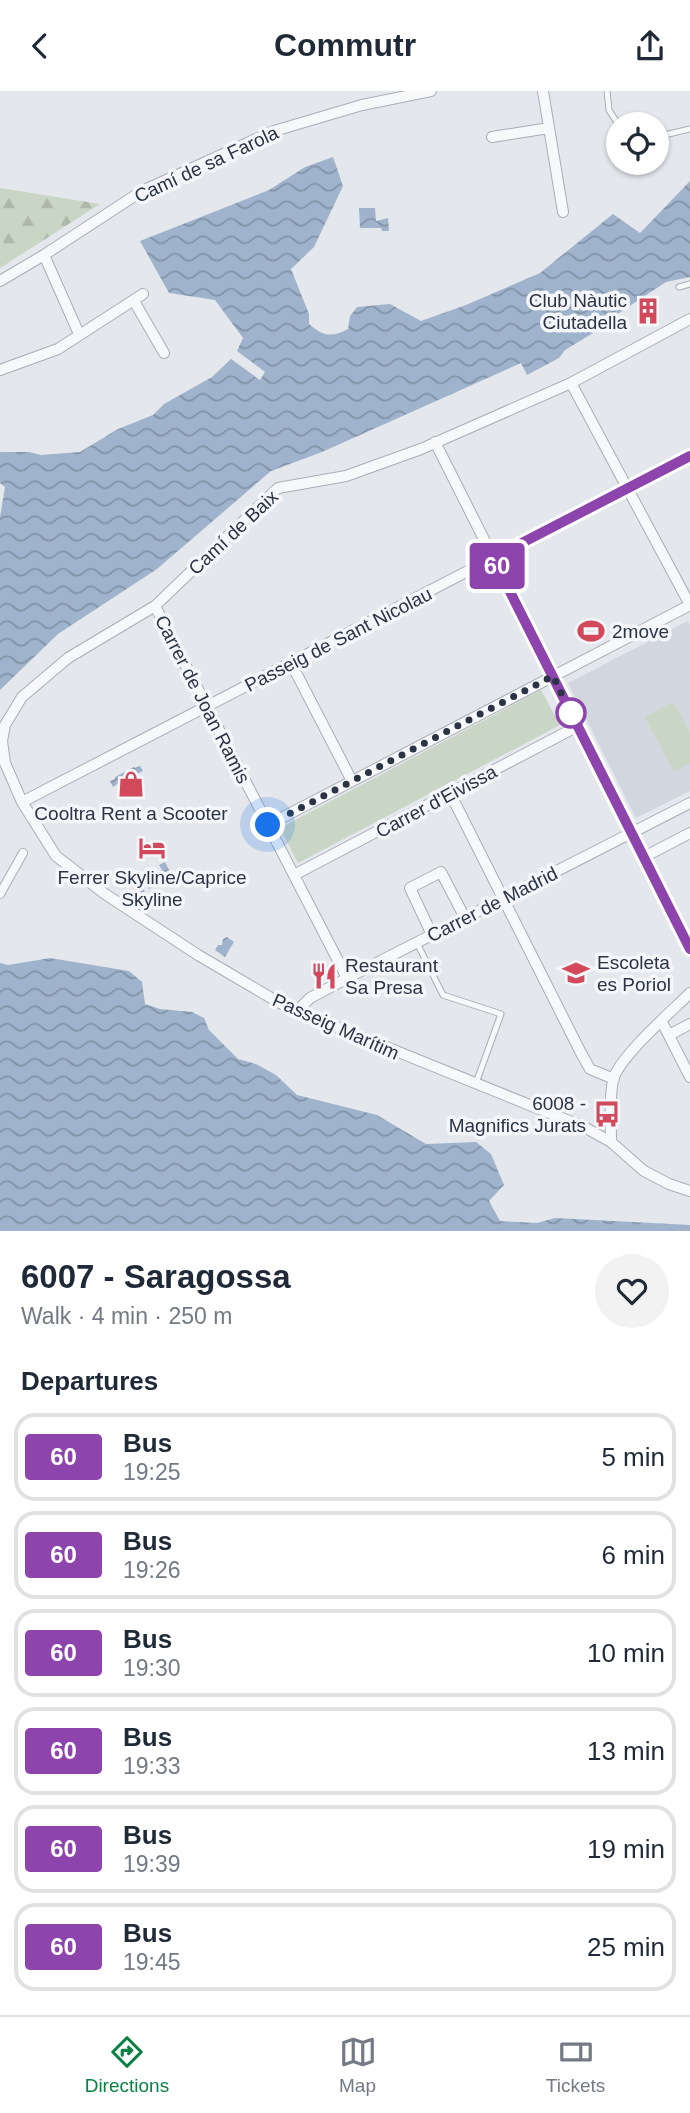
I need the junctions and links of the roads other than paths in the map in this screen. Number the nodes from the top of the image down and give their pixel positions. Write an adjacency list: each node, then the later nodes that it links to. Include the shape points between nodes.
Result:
1 (430, 91): 10 (street, Camí de sa Farola, via 274,131 142,191)
2 (543, 91): 5 (street)
3 (607, 91): 4 (lane)
4 (610, 112)
5 (549, 128): 8 (street); 9 (street)
6 (690, 129): 7 (lane)
7 (669, 134)
8 (492, 137)
9 (563, 212)
10 (44, 255): 11 (street, Camí de sa Farola); 15 (street)
11 (0, 281)
12 (690, 284): 13 (lane)
13 (678, 287)
14 (690, 319): 18 (street, Camí de Baix)
15 (79, 334): 16 (street, via 138,298); 17 (street, via 58,349)
16 (164, 353)
17 (0, 370)
18 (571, 383): 19 (street, Camí de Baix); 21 (street)
19 (435, 442): 22 (street); 24 (street, Camí de Baix, via 346,477 278,488)
20 (690, 456): 21 (street, Passeig de Sant Nicolau)
21 (628, 488): 22 (street, Passeig de Sant Nicolau); 23 (street)
22 (493, 558): 25 (street, Passeig de Sant Nicolau); 26 (street)
23 (690, 605): 26 (street)
24 (155, 606): 27 (street, Carrer de Joan Ramis); 31 (street, Camí de Baix, via 68,657 22,697 5,725 2,741 5,763)
25 (291, 663): 27 (street, Passeig de Sant Nicolau); 29 (street)
26 (553, 676): 28 (street); 29 (street)
27 (207, 706): 31 (street, Passeig de Sant Nicolau); 33 (street, Carrer de Joan Ramis)
28 (578, 726): 30 (street, Carrer d'Eivissa); 34 (street)
29 (352, 781): 33 (street)
30 (450, 793): 38 (street, Carrer d'Eivissa); 40 (street)
31 (22, 802): 47 (street, Passeig Marítim, via 56,856 105,894 198,955)
32 (690, 803): 34 (street, Carrer de Madrid)
33 (268, 825): 38 (street, Carrer de Joan Ramis)
34 (631, 833): 37 (street); 40 (street, Carrer de Madrid)
35 (690, 833): 37 (street)
36 (23, 853): 39 (street)
37 (644, 857): 44 (street)
38 (294, 875): 45 (street, Carrer de Joan Ramis)
39 (0, 894)
40 (503, 899): 41 (street, Carrer de Madrid); 52 (street, via 590,1069)
41 (465, 918): 42 (street, Carrer de Madrid); 42 (street, via 441,872 410,888)
42 (432, 935): 43 (street, Carrer de Madrid)
43 (417, 943): 45 (street, Carrer de Madrid); 53 (lane, via 443,995 501,1014)
44 (690, 949)
45 (347, 978): 47 (street, Carrer de Madrid, via 310,998)
46 (690, 993): 48 (street)
47 (298, 1011): 53 (street, Passeig Marítim)
48 (662, 1022): 50 (street); 52 (street, via 625,1060)
49 (690, 1024): 50 (street)
50 (668, 1035): 51 (street)
51 (690, 1077)
52 (614, 1079): 54 (street)
53 (476, 1084): 54 (street, Passeig Marítim)
54 (611, 1142): 55 (street, Passeig Marítim, via 645,1171)
55 (690, 1191)

